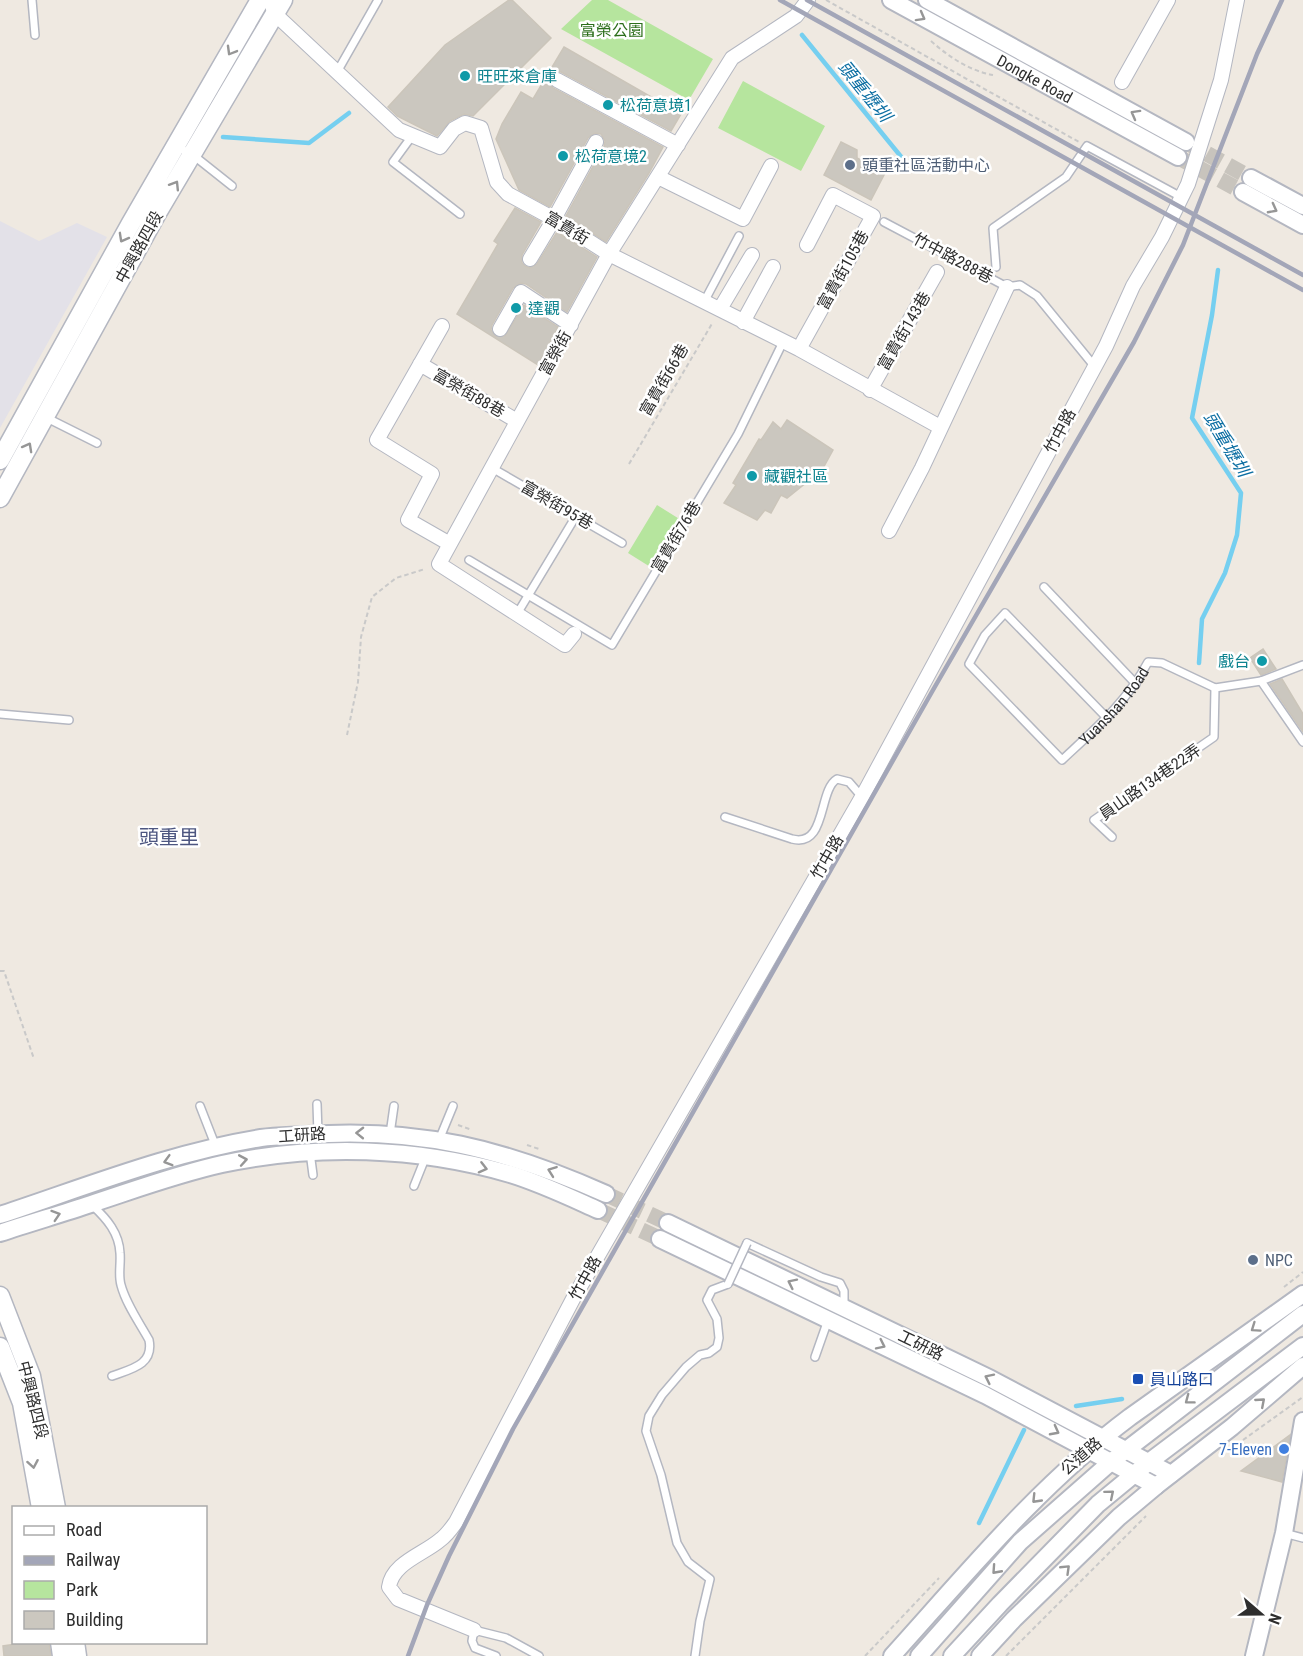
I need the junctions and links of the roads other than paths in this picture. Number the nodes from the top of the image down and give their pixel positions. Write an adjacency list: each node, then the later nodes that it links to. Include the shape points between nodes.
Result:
1 (32, 0): 10 (lane)
2 (260, 0): 17 (main road, 中興路四段, one-way to 17)
3 (378, 0): 11 (lane)
4 (808, 0): 16 (street, 富榮街, via 796,16 732,58)
5 (891, 0): 6 (street, Dongke Road, one-way to 6, via 1182,150)
6 (927, 0)
7 (1168, 0): 13 (street)
8 (1237, 0): 22 (street, 竹中路, via 1221,80)
9 (276, 5): 11 (street, 富貴街); 18 (main road, 中興路四段)
10 (35, 35)
11 (337, 72): 14 (street, 富貴街, via 399,130)
12 (557, 80): 16 (street)
13 (1122, 82)
14 (412, 136): 24 (lane, via 393,162); 25 (street, 富貴街, via 440,147 454,129 465,123 481,128 497,182 508,194)
15 (596, 142): 25 (street)
16 (678, 145): 20 (street, 富榮街)
17 (176, 146): 18 (lane); 52 (main road, 中興路四段, one-way to 52)
18 (193, 155): 21 (lane); 48 (main road, 中興路四段, one-way to 18)
19 (771, 166): 20 (street, via 743,219)
20 (658, 177): 30 (street, 富榮街)
21 (232, 186)
22 (1183, 198): 34 (lane, via 1087,146 1066,177 993,228); 46 (street, 竹中路, via 1137,278)
23 (1303, 206): 27 (street, one-way to 27, via 1247,185)
24 (460, 214)
25 (554, 219): 30 (street, 富貴街); 32 (street)
26 (884, 222): 36 (lane, 竹中路288巷)
27 (1303, 225)
28 (739, 236): 37 (lane)
29 (807, 245): 44 (street, 富貴街105巷, via 833,195 873,216)
30 (609, 254): 37 (street, 富貴街); 40 (street, 富榮街)
31 (752, 255): 38 (street)
32 (530, 259)
33 (773, 267): 39 (street)
34 (996, 267)
35 (937, 272): 47 (street, 富貴街143巷)
36 (1007, 287): 46 (lane, 竹中路288巷, via 1020,285 1037,296); 50 (street)
37 (704, 302): 38 (street, 富貴街)
38 (720, 309): 39 (street, 富貴街)
39 (743, 322): 43 (street, 富貴街)
40 (571, 325): 42 (street, via 521,292); 49 (street, 富榮街)
41 (442, 326): 45 (street, 富榮街88巷)
42 (500, 329)
43 (783, 342): 44 (street, 富貴街); 63 (lane, 富貴街76巷, via 738,434 612,645)
44 (799, 350): 47 (street, 富貴街)
45 (420, 364): 49 (street, 富榮街88巷); 58 (street, 富榮街88巷, via 377,440 432,474 408,520)
46 (1095, 367): 72 (street, 竹中路)
47 (870, 390): 50 (street, 富貴街)
48 (44, 417): 51 (lane); 54 (main road, 中興路四段, one-way to 48)
49 (517, 421): 53 (street, 富榮街)
50 (940, 427): 56 (street)
51 (97, 443)
52 (0, 460)
53 (492, 468): 55 (lane, 富榮街95巷); 58 (street, 富榮街)
54 (0, 498)
55 (576, 516): 57 (lane, 富榮街95巷); 61 (lane)
56 (889, 531)
57 (622, 543)
58 (450, 544): 62 (street, 富榮街, via 439,564)
59 (469, 560): 61 (lane, 富貴街76巷)
60 (1044, 587): 66 (lane)
61 (528, 595): 62 (lane); 63 (lane, 富貴街76巷)
62 (517, 614): 63 (street, via 565,645)
63 (576, 630)
64 (1303, 664): 65 (lane)
65 (1261, 681): 67 (lane); 71 (lane)
66 (1136, 684): 67 (lane, Yuanshan Road, via 1148,662 1162,663); 69 (lane, Yuanshan Road)
67 (1215, 688): 74 (lane, 員山路134巷22弄, via 1214,737 1094,820)
68 (0, 714): 70 (lane)
69 (1107, 718): 69 (lane, Yuanshan Road, via 1005,613 969,664 1062,760)
70 (69, 720)
71 (1303, 742)
72 (862, 797): 73 (lane, via 849,782 832,782 818,823 802,840); 118 (street, 竹中路, via 573,1299 456,1522 440,1541 401,1567 390,1580 389,1587 398,1599)
73 (725, 817)
74 (1112, 837)
75 (317, 1104): 79 (lane)
76 (200, 1106): 82 (lane)
77 (394, 1106): 80 (lane)
78 (453, 1106): 81 (lane)
79 (318, 1134): 80 (street, 工研路, one-way to 79); 82 (street, 工研路)
80 (390, 1134): 81 (street, 工研路)
81 (439, 1140): 87 (street, 工研路, one-way to 81, via 516,1158)
82 (216, 1147): 90 (street, 工研路, one-way to 90)
83 (310, 1152): 84 (street, 工研路, via 387,1151); 85 (lane); 88 (street, 工研路, one-way to 83, via 220,1164)
84 (426, 1156): 86 (lane); 89 (street, 工研路, one-way to 89, via 511,1175)
85 (313, 1175)
86 (414, 1186)
87 (606, 1194)
88 (91, 1204): 92 (street, 工研路, one-way to 88); 103 (lane, via 114,1231 120,1253 120,1283 150,1347 138,1367)
89 (598, 1210)
90 (0, 1215)
91 (668, 1224): 96 (street, 工研路, one-way to 91)
92 (0, 1233)
93 (660, 1239): 98 (street, 工研路)
94 (1303, 1294): 105 (street, 公道路, one-way to 105)
95 (0, 1296): 114 (main road, 中興路四段, via 30,1376)
96 (844, 1308): 105 (street, 工研路, one-way to 96); 122 (lane, bridge, via 840,1283 747,1243 728,1284 711,1290 707,1300 717,1319 717,1347 686,1367 649,1416 646,1431 677,1543 688,1562 710,1579)
97 (1303, 1314): 107 (street, 公道路, one-way to 107)
98 (828, 1320): 101 (lane); 106 (street, 工研路, one-way to 106)
99 (1303, 1346): 109 (street)
100 (0, 1347): 113 (main road, 中興路四段, one-way to 113, via 22,1403)
101 (815, 1357)
102 (1303, 1366): 111 (street, one-way to 102)
103 (112, 1376)
104 (1303, 1420): 115 (street)
105 (1103, 1437): 106 (street, 公道路); 107 (street, 工研路)
106 (1089, 1449): 108 (street, 工研路); 123 (street, 公道路, one-way to 123, via 1007,1529)
107 (1125, 1449): 108 (street, 公道路); 109 (street, 工研路)
108 (1112, 1461): 110 (street, 工研路); 124 (street, 公道路, one-way to 124, via 1020,1542)
109 (1149, 1462): 110 (street); 111 (street, 工研路)
110 (1135, 1473): 112 (street, 工研路); 117 (street, one-way to 110, via 1083,1518)
111 (1171, 1474): 112 (street)
112 (1156, 1485): 119 (street, one-way to 112)
113 (41, 1506)
114 (57, 1506)
115 (1284, 1533): 116 (lane); 127 (street)
116 (1303, 1538)
117 (980, 1626): 119 (street); 125 (street)
118 (474, 1630): 120 (lane, via 475,1648); 121 (lane, via 506,1638)
119 (995, 1641): 126 (street)
120 (496, 1656)
121 (538, 1656)
122 (695, 1656)
123 (892, 1656)
124 (919, 1656)
125 (952, 1656)
126 (981, 1656)
127 (1254, 1656)

